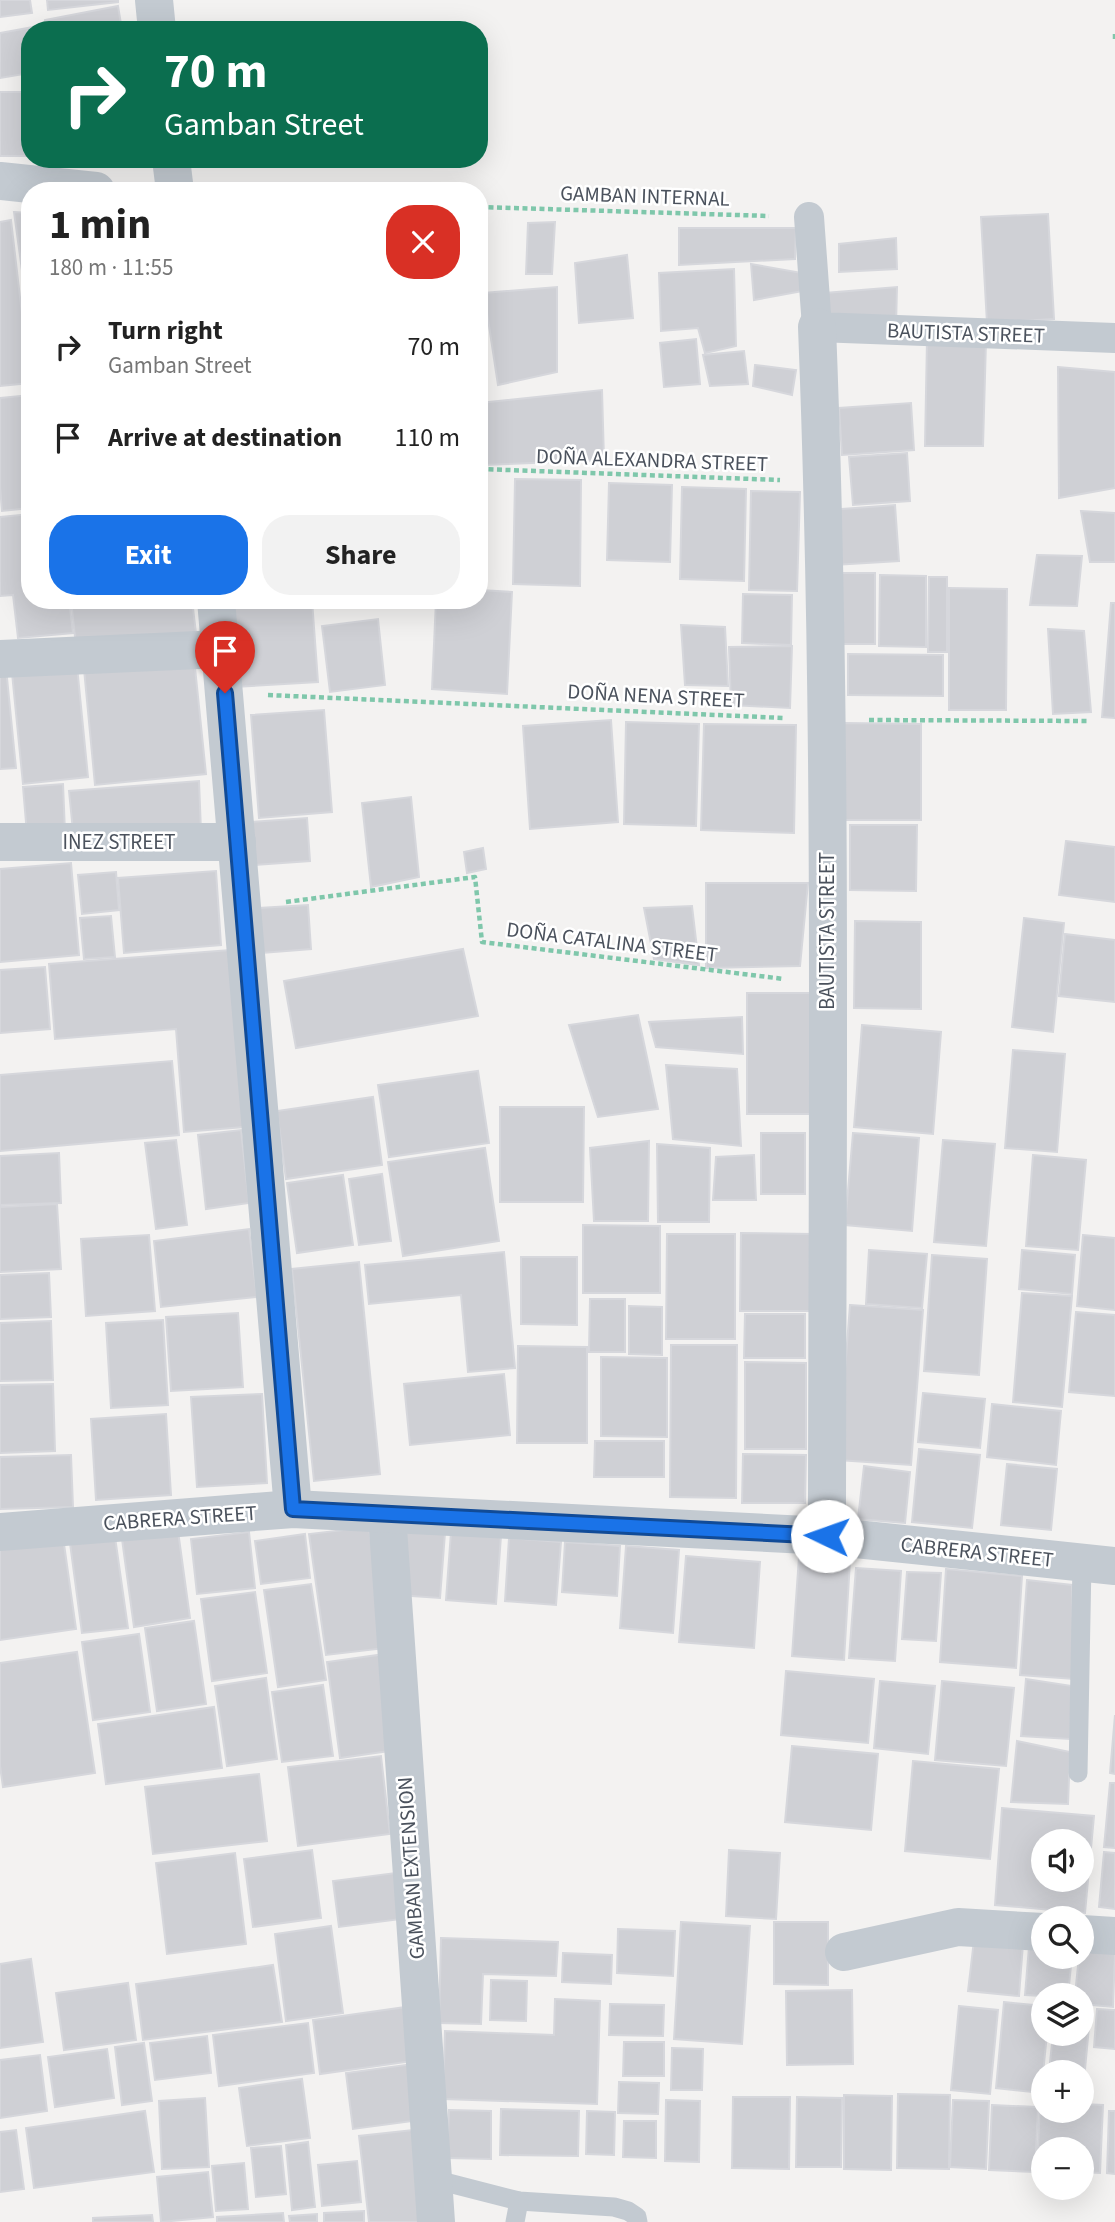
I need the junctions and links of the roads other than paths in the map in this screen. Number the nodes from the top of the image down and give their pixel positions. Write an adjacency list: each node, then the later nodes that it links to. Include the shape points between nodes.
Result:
1 (154, 0): 2 (street)
2 (156, 21)
3 (0, 181): 4 (street)
4 (21, 183)
5 (809, 217): 6 (street, BAUTISTA STREET)
6 (817, 327): 7 (street, BAUTISTA STREET); 16 (street, BAUTISTA STREET, via 828,720)
7 (1115, 338)
8 (217, 609): 9 (street)
9 (221, 649): 10 (street); 12 (street)
10 (0, 659)
11 (0, 842): 12 (street, INEZ STREET)
12 (237, 842): 13 (street)
13 (293, 1509): 14 (street, CABRERA STREET); 15 (street, CABRERA STREET)
14 (387, 1514): 16 (street, CABRERA STREET); 23 (street, GAMBAN EXTENSION)
15 (0, 1532)
16 (827, 1536): 17 (street, CABRERA STREET)
17 (1099, 1564): 18 (lane)
18 (1078, 1773)
19 (1031, 1931): 22 (street, via 958,1927)
20 (1094, 1935): 21 (street)
21 (1115, 1936)
22 (844, 1952)
23 (433, 2179): 24 (lane); 25 (street, GAMBAN EXTENSION)
24 (519, 2200): 26 (lane); 27 (lane, via 614,2207 628,2211)
25 (436, 2222)
26 (515, 2222)
27 (638, 2222)

